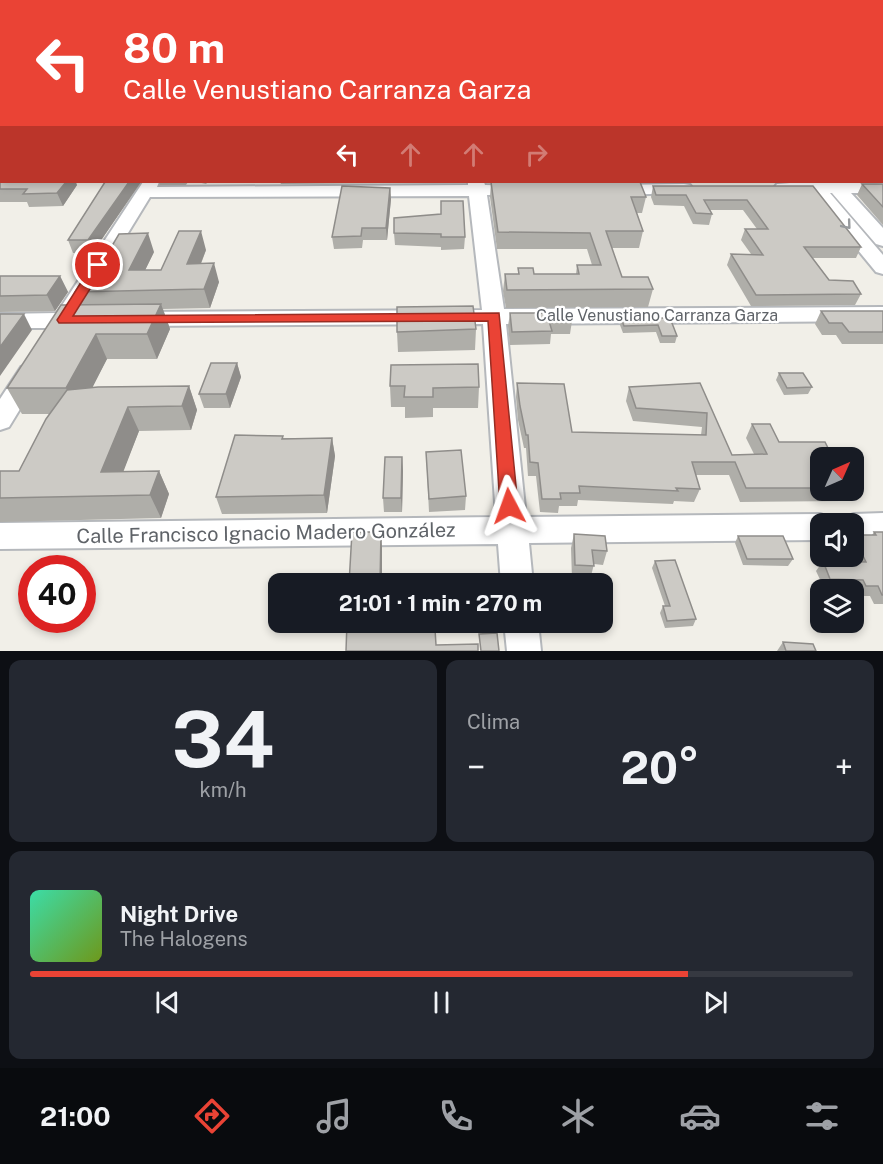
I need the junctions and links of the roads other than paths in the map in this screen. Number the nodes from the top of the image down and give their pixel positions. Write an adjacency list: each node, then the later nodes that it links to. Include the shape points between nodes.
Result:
1 (824, 185): 4 (street); 5 (street); 9 (street); 10 (street, one-way to 10)
2 (477, 186): 3 (street); 7 (street); 12 (street)
3 (148, 187): 13 (street)
4 (769, 188)
5 (883, 188)
6 (699, 189): 8 (street)
7 (536, 190)
8 (594, 190)
9 (883, 240)
10 (883, 268)
11 (883, 314): 12 (street, Calle Venustiano Carranza Garza)
12 (494, 316): 13 (street, Calle Venustiano Carranza Garza); 19 (street)
13 (63, 320): 14 (street, Calle Venustiano Carranza Garza); 15 (street)
14 (0, 321)
15 (0, 420)
16 (883, 526): 18 (street)
17 (810, 527): 19 (street, Calle Francisco Ignacio Madero González)
18 (864, 527)
19 (511, 530): 20 (street, Calle Francisco Ignacio Madero González); 21 (street)
20 (0, 536)
21 (516, 573)
22 (522, 633): 23 (street)
23 (524, 651)

